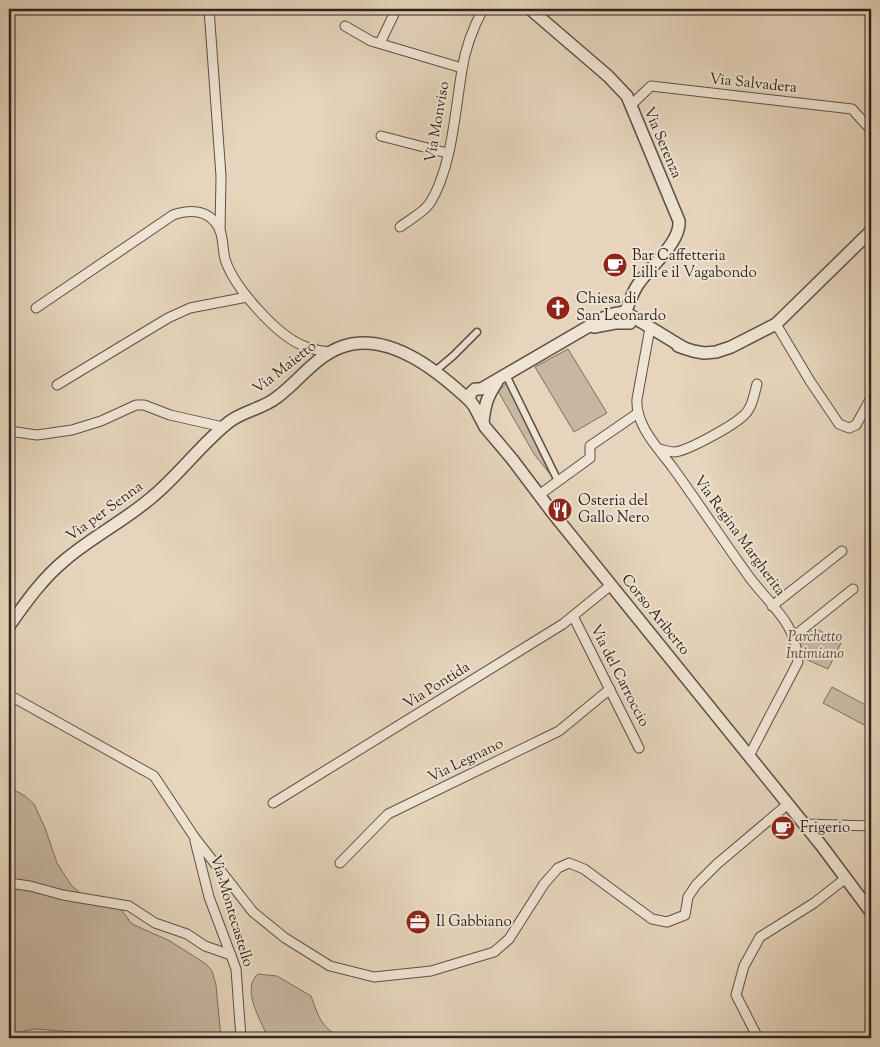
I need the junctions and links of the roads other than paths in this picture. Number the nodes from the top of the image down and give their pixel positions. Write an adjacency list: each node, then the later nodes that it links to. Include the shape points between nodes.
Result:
1 (209, 9): 14 (street, via 221,176)
2 (482, 9): 7 (street, Via Monviso)
3 (530, 9): 8 (street, Via Serenza, via 608,76 627,96)
4 (394, 14): 6 (street)
5 (345, 26): 6 (street)
6 (380, 43): 7 (street)
7 (462, 68): 11 (street, Via Monviso)
8 (630, 105): 9 (street, Via Salvadera, via 651,86 852,109); 17 (street, Via Serenza, via 679,226 673,240 635,288)
9 (871, 130)
10 (380, 136): 11 (street)
11 (448, 153): 12 (street, Via Monviso, via 442,179 429,205)
12 (400, 227)
13 (871, 231): 18 (street)
14 (220, 232): 15 (street, via 232,275); 16 (street, via 206,214 183,212 173,215)
15 (247, 297): 23 (street, via 286,336 302,346); 27 (street, via 199,305 168,318)
16 (36, 308)
17 (625, 312): 19 (street, via 619,319); 20 (street); 21 (street, via 607,316)
18 (776, 324): 20 (street, via 731,347 704,353 684,348); 29 (street, via 840,424 849,428 856,425)
19 (595, 327): 20 (street, via 626,322); 21 (street)
20 (650, 330): 30 (street, via 637,398)
21 (581, 331): 25 (street)
22 (477, 332): 24 (street)
23 (330, 352): 24 (street, Via Maietto, via 353,344 382,344 412,357); 31 (street, Via Maietto, via 276,398)
24 (434, 372): 28 (street, Via Maietto)
25 (503, 377): 28 (street); 34 (street)
26 (757, 384): 33 (street, via 751,407 744,416 682,451)
27 (57, 385)
28 (478, 398): 35 (street, Corso Ariberto, via 483,424)
29 (871, 398)
30 (638, 413): 33 (street, Via Regina Margherita); 34 (street, via 590,446 590,458)
31 (223, 427): 32 (street, via 136,405 72,430 37,435); 41 (street, Via per Senna, via 152,498 84,545 48,575)
32 (9, 431)
33 (659, 449): 39 (street, Via Regina Margherita)
34 (558, 481): 35 (street)
35 (539, 495): 37 (street, Corso Ariberto)
36 (842, 551): 39 (street)
37 (611, 585): 40 (street, Via Pontida); 46 (street, Corso Ariberto)
38 (853, 589): 42 (street)
39 (772, 606): 42 (street, Via Regina Margherita, via 788,625)
40 (573, 616): 43 (street, Via del Carroccio); 47 (street, Via Pontida)
41 (9, 626)
42 (793, 637): 46 (street, Via Regina Margherita, via 798,662)
43 (610, 689): 45 (street, Via del Carroccio); 52 (street, Via Legnano, via 559,731 388,814)
44 (9, 695): 51 (street, via 154,776)
45 (639, 748)
46 (750, 756): 48 (street, Corso Ariberto)
47 (273, 803)
48 (788, 804): 49 (street, Corso Ariberto); 51 (street, Via Montecastello, via 716,864 688,897 685,914 667,922 652,919 584,869 569,863 558,868 544,884 509,939 494,952 431,970 374,977 330,966 285,938 253,912)
49 (804, 824): 50 (street); 53 (street, Corso Ariberto)
50 (871, 826)
51 (195, 838): 56 (street, Via Montecastello, via 208,897)
52 (340, 863)
53 (846, 878): 55 (street, Corso Ariberto); 58 (street, via 814,903 760,937 744,966 736,995)
54 (9, 883): 56 (street, via 129,906 154,923 187,934 205,946)
55 (871, 912)
56 (231, 955): 57 (street, Via Montecastello, via 236,969)
57 (241, 1038)
58 (758, 1038)

